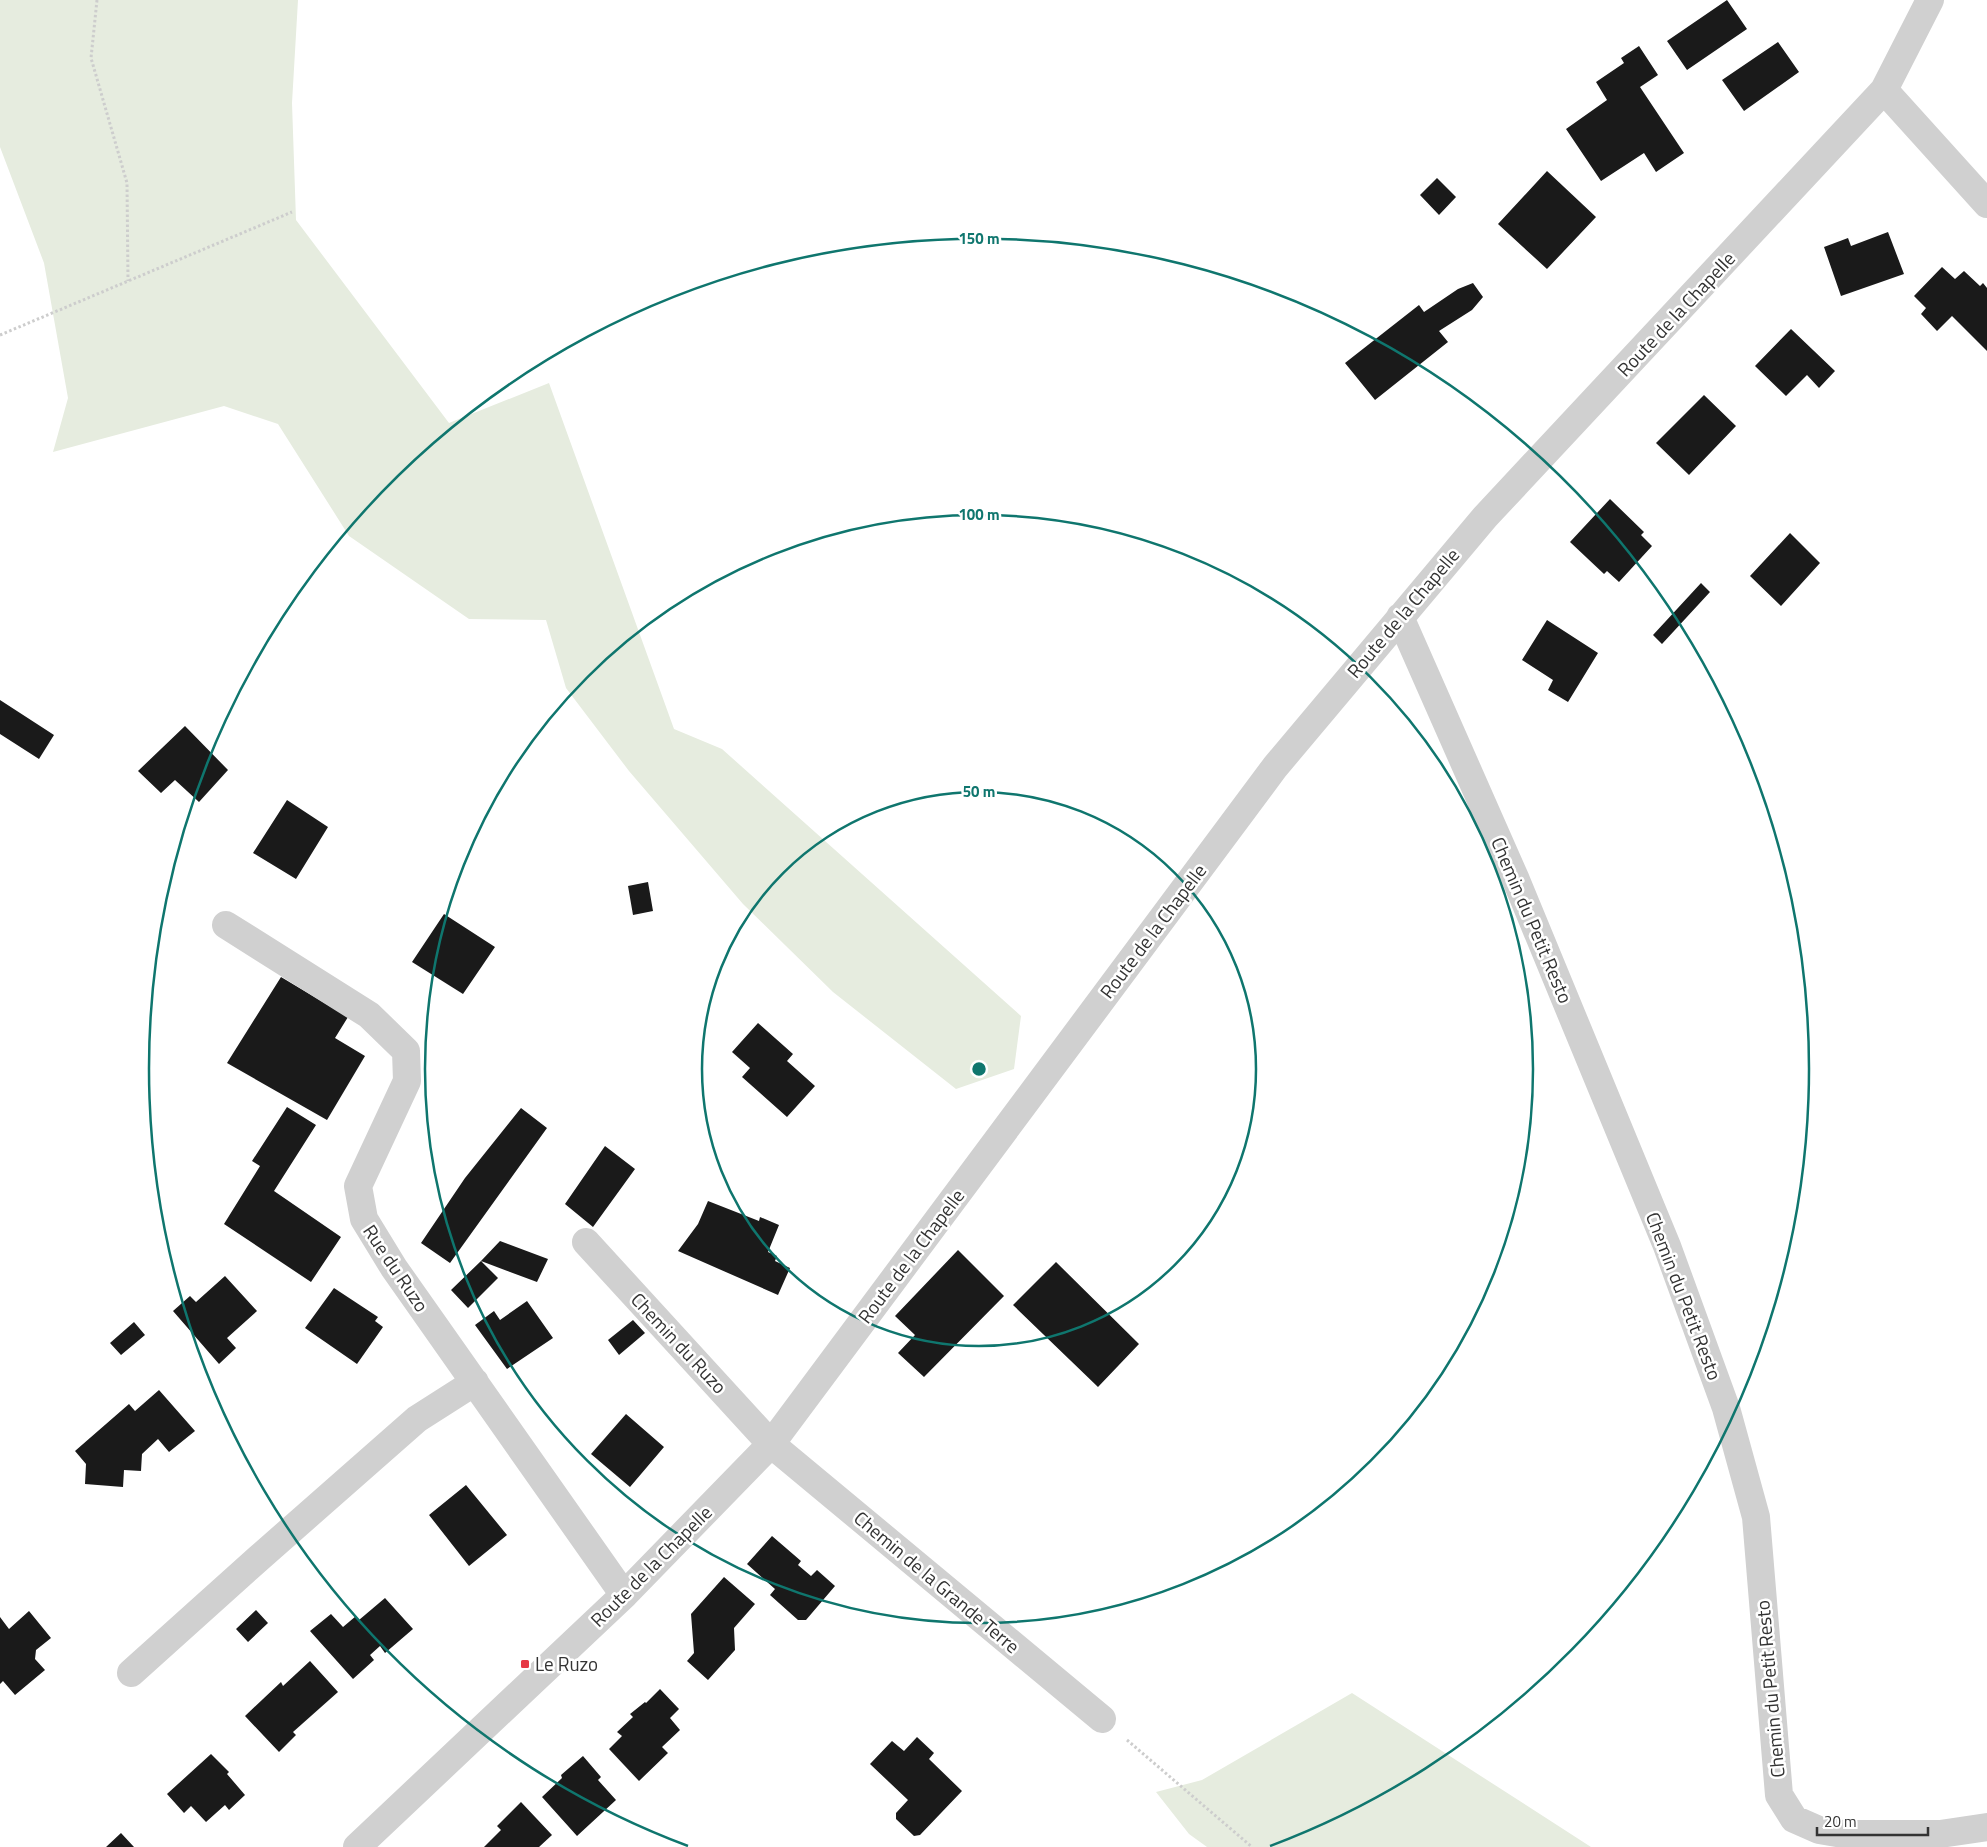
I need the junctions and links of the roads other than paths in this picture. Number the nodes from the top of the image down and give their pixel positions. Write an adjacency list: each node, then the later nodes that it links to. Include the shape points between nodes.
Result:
1 (1930, 0): 2 (street, Route de la Chapelle)
2 (1884, 90): 3 (street); 4 (street, Route de la Chapelle, via 1485,517)
3 (1987, 204)
4 (1400, 616): 8 (street, Route de la Chapelle, via 1275,767); 12 (street, Chemin du Petit Resto, via 1528,907 1667,1246 1726,1408 1756,1517 1779,1795 1794,1819 1819,1830 1843,1834 1940,1834)
5 (226, 925): 7 (street, Rue du Ruzo, via 369,1015 406,1051 407,1082 358,1186 364,1220)
6 (586, 1242): 8 (street, Chemin du Ruzo)
7 (474, 1382): 9 (street, Rue du Ruzo); 10 (street, via 417,1419)
8 (771, 1444): 9 (street, Route de la Chapelle); 11 (street, Chemin de la Grande Terre)
9 (624, 1595): 13 (street, Route de la Chapelle)
10 (132, 1673)
11 (1102, 1719)
12 (1987, 1827)
13 (357, 1847)

